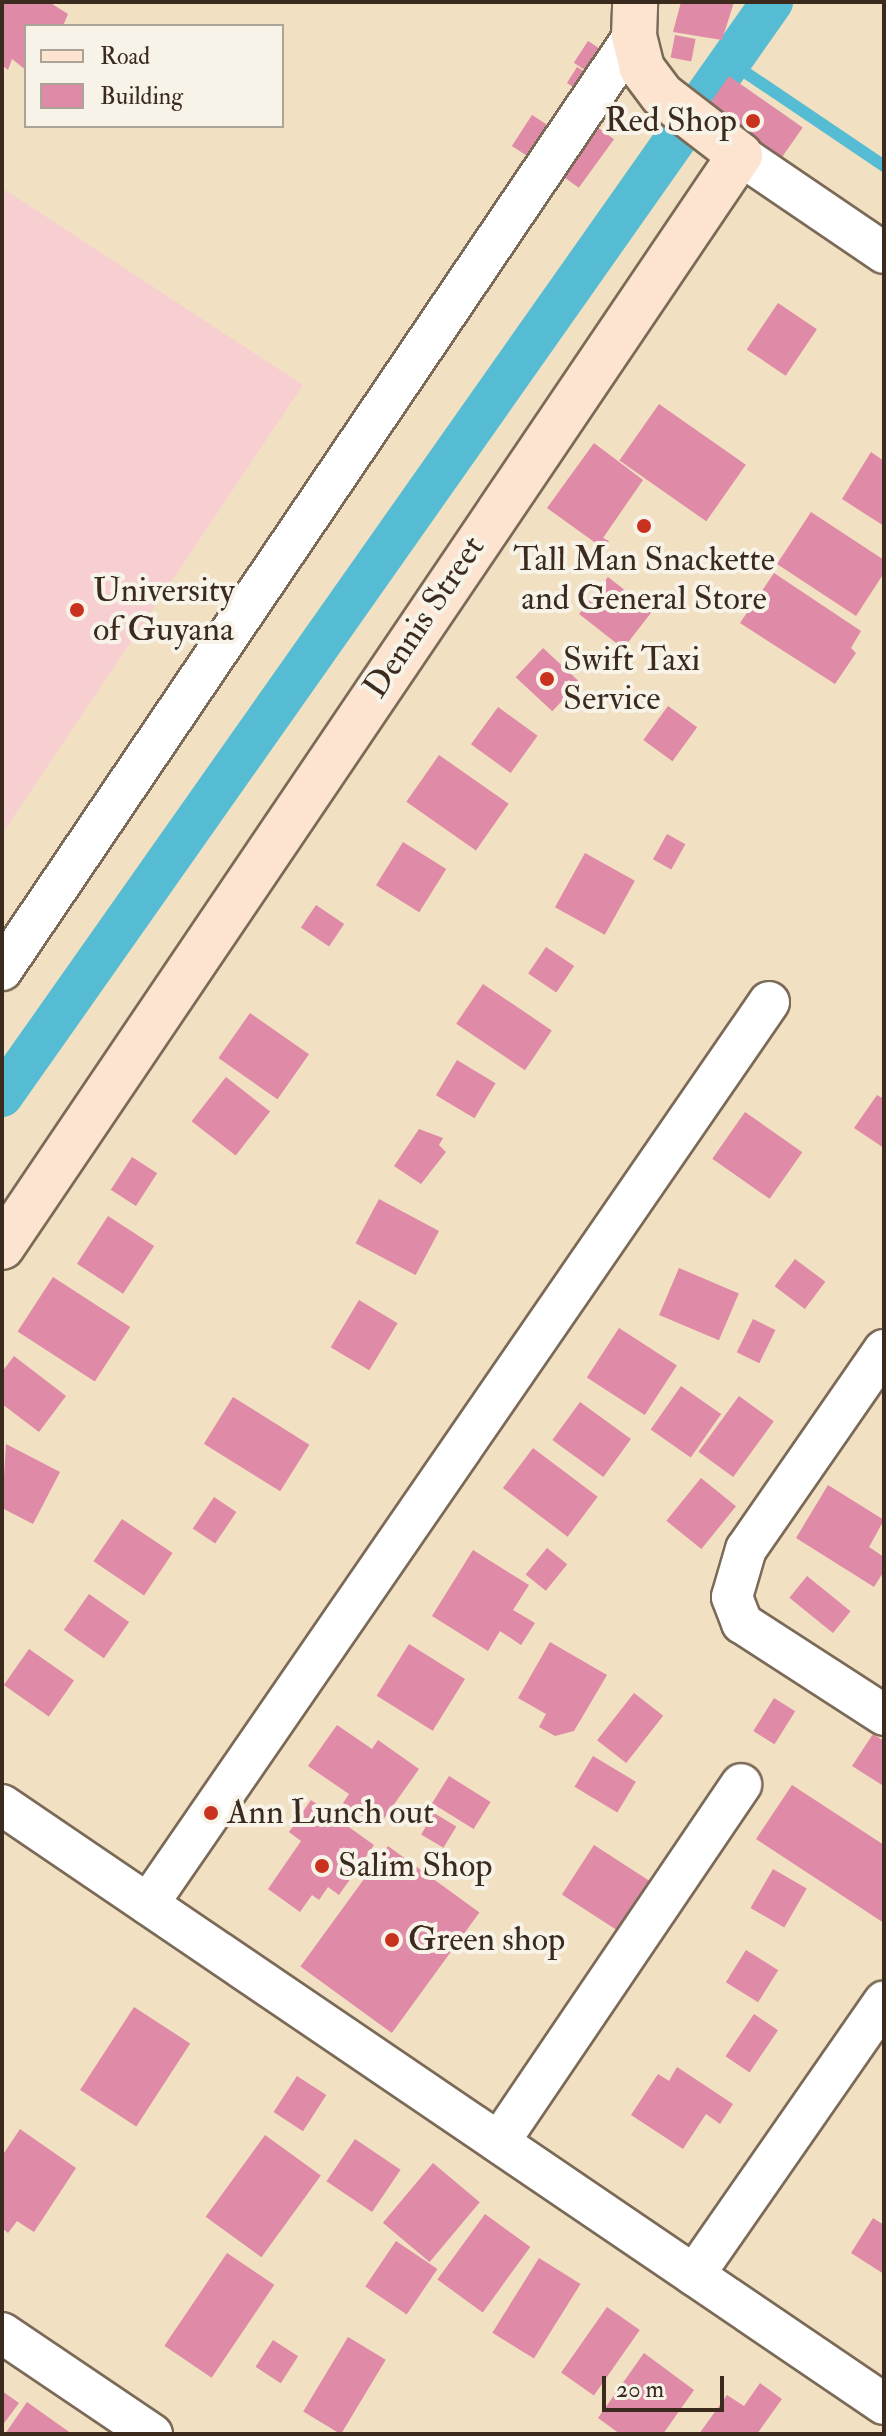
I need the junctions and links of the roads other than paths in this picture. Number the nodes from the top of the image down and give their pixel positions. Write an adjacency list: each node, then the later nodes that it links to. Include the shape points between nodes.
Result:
1 (634, 19): 2 (street, via 642,68 662,95); 4 (street)
2 (740, 155): 3 (street); 6 (street, Dennis Street)
3 (884, 253)
4 (2, 970)
5 (769, 1002): 11 (street)
6 (2, 1247)
7 (884, 1350): 8 (street, via 746,1549 732,1597 742,1623)
8 (884, 1715)
9 (741, 1784): 13 (street)
10 (2, 1805): 11 (street)
11 (148, 1904): 13 (street)
12 (884, 2002): 14 (street)
13 (499, 2142): 14 (street)
14 (694, 2275): 16 (street)
15 (2, 2333): 17 (street)
16 (884, 2404)
17 (152, 2434)

